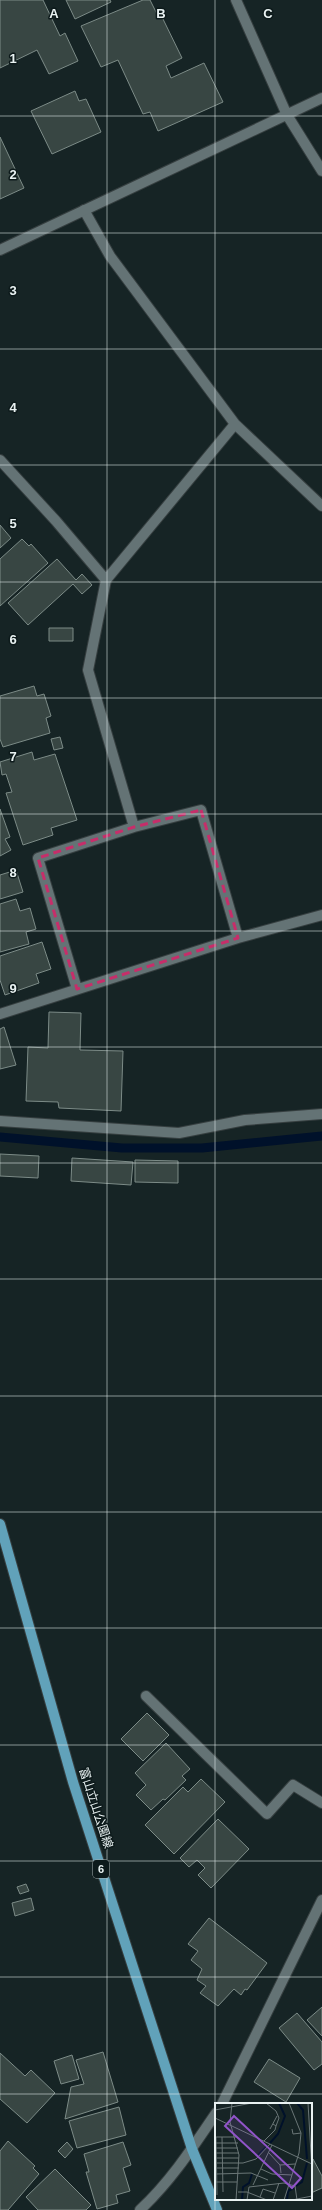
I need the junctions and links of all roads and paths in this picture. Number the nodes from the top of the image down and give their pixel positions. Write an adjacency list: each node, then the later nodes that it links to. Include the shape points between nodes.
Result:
1 (236, 0): 3 (street)
2 (322, 98): 3 (street)
3 (287, 115): 4 (street); 5 (street)
4 (322, 171)
5 (84, 210): 6 (street); 7 (street, via 110,256)
6 (0, 250)
7 (235, 424): 9 (street); 10 (street)
8 (0, 460): 10 (street)
9 (322, 506)
10 (106, 580): 11 (street, via 88,670)
11 (134, 826): 13 (street, via 201,810); 14 (street, via 38,858)
12 (322, 915): 13 (street)
13 (238, 938): 14 (street)
14 (77, 989): 15 (street)
15 (0, 1014)
16 (322, 1114): 17 (street, via 245,1120 179,1132)
17 (0, 1121)
18 (0, 1524): 24 (main road, 富山立山公園線 / 6, via 73,1782)
19 (146, 1696): 20 (street, via 267,1814 293,1784)
20 (322, 1803)
21 (322, 1900): 22 (street)
22 (222, 2103)
23 (215, 2114): 24 (street)
24 (192, 2149): 25 (street, via 161,2191); 26 (main road, 富山立山公園線 / 6)
25 (140, 2210)
26 (217, 2210)

